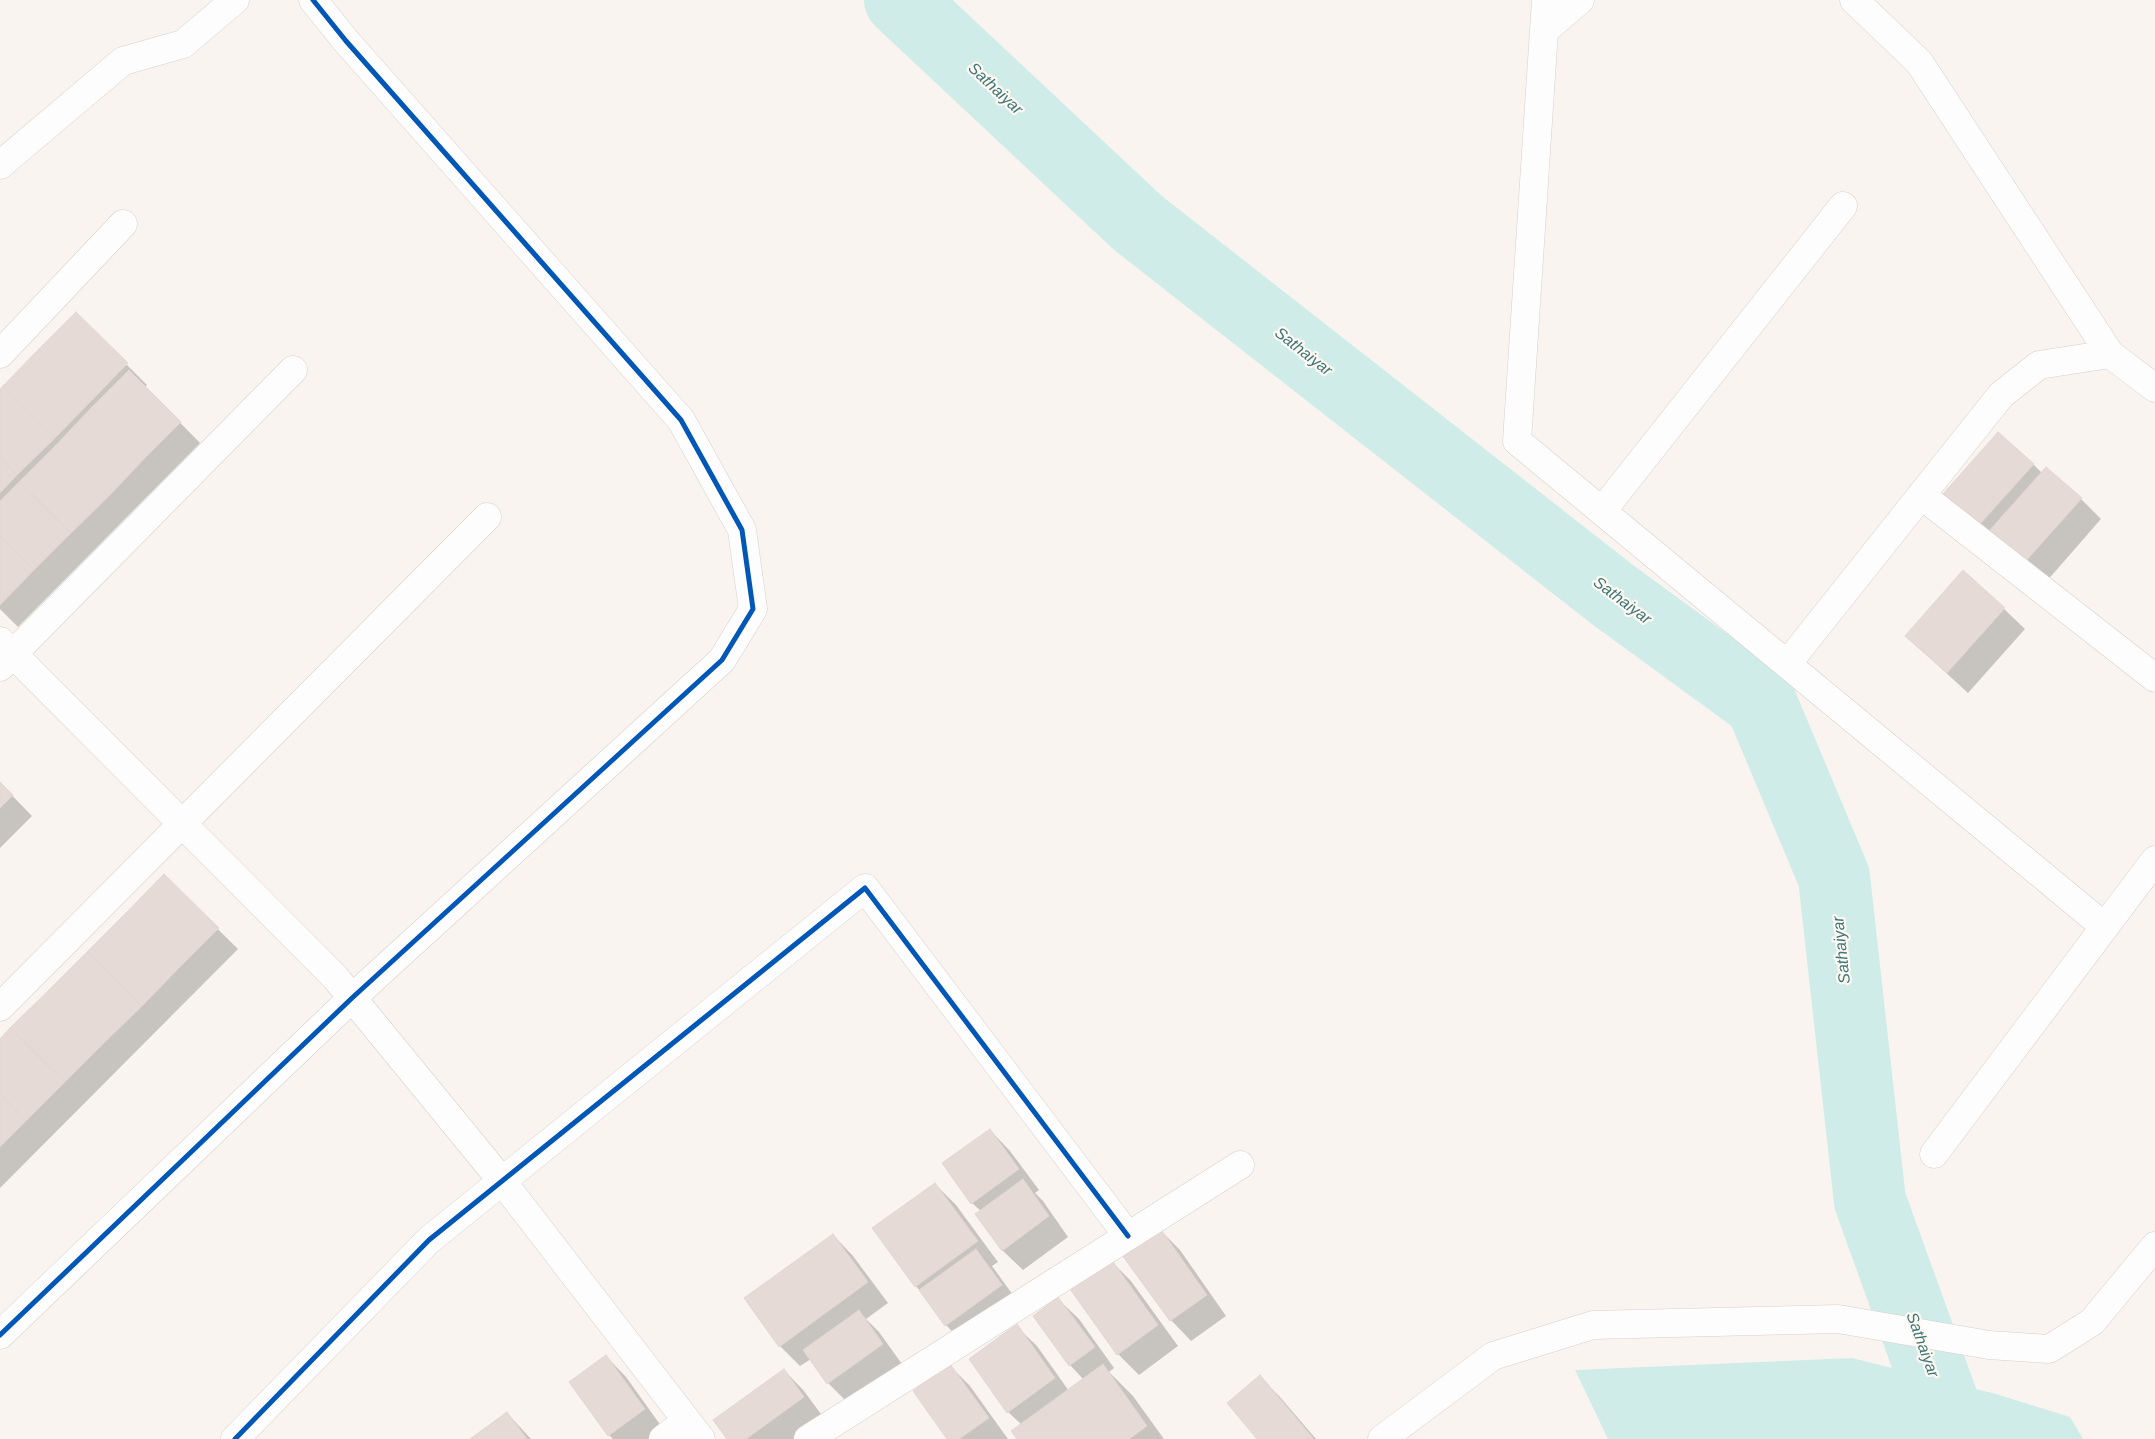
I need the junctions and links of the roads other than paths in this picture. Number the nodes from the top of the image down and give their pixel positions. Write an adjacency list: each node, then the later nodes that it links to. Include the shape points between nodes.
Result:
1 (235, 0): 7 (street, via 183,44 123,61)
2 (313, 0): 23 (street, via 681,420 742,530 753,609 722,660)
3 (1546, 0): 6 (street)
4 (1580, 0): 6 (street)
5 (1854, 0): 11 (street, via 1919,62)
6 (1545, 30): 15 (street, via 1517,441)
7 (0, 164)
8 (1843, 206): 15 (street)
9 (123, 224): 10 (street)
10 (0, 354)
11 (2110, 354): 13 (street); 14 (street, via 2039,365 2001,395)
12 (293, 370): 17 (street)
13 (2155, 388)
14 (1921, 495): 18 (street); 19 (street)
15 (1602, 512): 18 (street)
16 (487, 517): 20 (street)
17 (4, 654): 20 (street)
18 (1787, 664): 22 (street)
19 (2155, 678)
20 (183, 825): 23 (street, via 335,977); 24 (street)
21 (2155, 860): 22 (street)
22 (2105, 927): 25 (street)
23 (352, 998): 27 (street); 30 (street)
24 (0, 1007)
25 (1934, 1154)
26 (1240, 1165): 28 (street)
27 (502, 1181): 28 (street, via 865,888); 31 (street); 32 (street, via 429,1240)
28 (1128, 1236): 34 (street)
29 (2155, 1246): 35 (street, via 2092,1322 2049,1349 1989,1345 1838,1319 1593,1325 1492,1356)
30 (0, 1335)
31 (694, 1430): 33 (street)
32 (236, 1439)
33 (663, 1439)
34 (808, 1439)
35 (1382, 1439)

